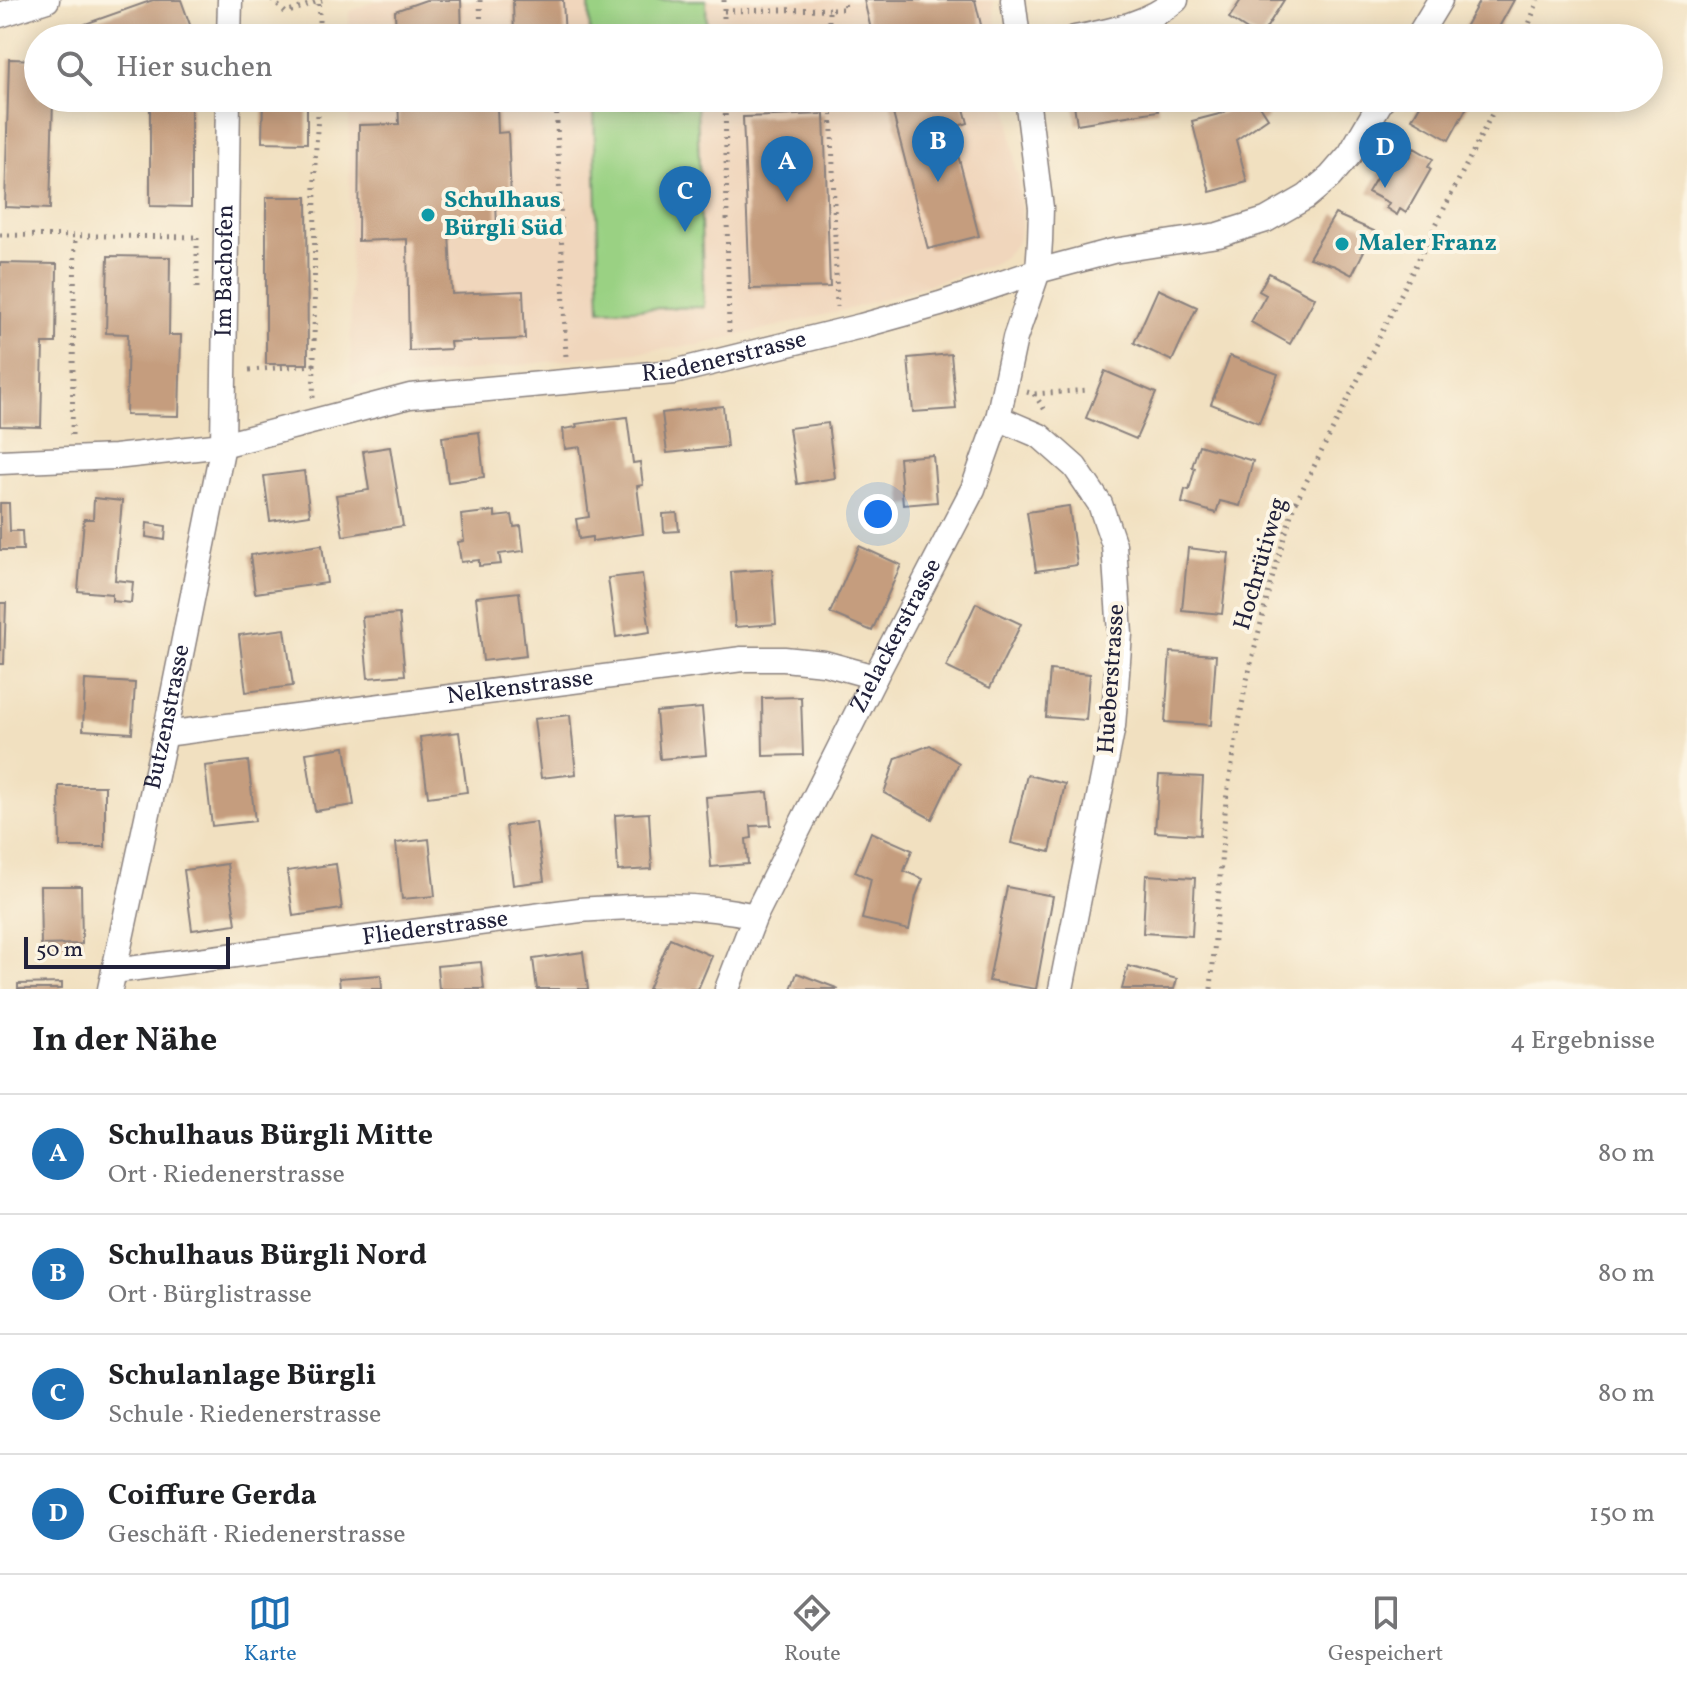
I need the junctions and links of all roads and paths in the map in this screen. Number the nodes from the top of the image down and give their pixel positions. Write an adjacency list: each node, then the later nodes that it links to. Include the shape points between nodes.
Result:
1 (47, 0): 14 (street)
2 (230, 0): 15 (street)
3 (272, 0): 4 (path, via 286,13)
4 (321, 0): 16 (path)
5 (480, 0): 17 (path)
6 (724, 0): 13 (path)
7 (844, 0): 12 (path, via 845,9)
8 (1013, 0): 20 (street)
9 (1176, 0): 21 (street)
10 (1440, 0): 22 (street)
11 (1538, 0): 23 (path)
12 (829, 9): 13 (path); 19 (path)
13 (724, 11): 18 (path)
14 (0, 15)
15 (229, 24)
16 (320, 24)
17 (481, 24)
18 (724, 24)
19 (829, 24)
20 (1016, 24)
21 (1130, 24)
22 (1425, 24)
23 (1529, 24)
24 (228, 112): 46 (street, Im Bachofen)
25 (318, 112): 39 (path)
26 (557, 112): 38 (path)
27 (725, 112): 37 (path)
28 (831, 112): 36 (path)
29 (1029, 112): 35 (street, Zielackerstrasse, via 1041,208)
30 (1375, 112): 35 (street, Riedenerstrasse, via 1330,177 1266,220 1218,235 1113,251)
31 (1493, 112): 54 (path, Hochrütiweg, via 1293,508 1245,688 1226,800)
32 (0, 235): 33 (path)
33 (75, 236): 34 (path); 45 (path)
34 (206, 237)
35 (1038, 271): 44 (street, Zielackerstrasse, via 1015,338); 46 (street, Riedenerstrasse, via 888,319 674,372 410,396)
36 (837, 316)
37 (729, 344)
38 (566, 363)
39 (314, 365): 40 (path); 43 (path)
40 (236, 371)
41 (1089, 390): 42 (path)
42 (1034, 394)
43 (313, 407)
44 (998, 418): 48 (street, Zielackerstrasse, via 973,489); 53 (street, Hueberstrasse, via 1040,436 1075,467 1100,504 1114,545 1120,634 1113,726)
45 (72, 443)
46 (223, 445): 47 (street, Riedenerstrasse); 49 (street, Butzenstrasse)
47 (0, 462)
48 (875, 677): 49 (street, Nelkenstrasse, via 824,663 742,659); 50 (street, Zielackerstrasse)
49 (165, 734): 51 (street, Butzenstrasse)
50 (755, 916): 51 (street, Fliederstrasse, via 689,906 580,910); 52 (street, Zielackerstrasse)
51 (112, 980)
52 (727, 989)
53 (1061, 989)
54 (1211, 989)

